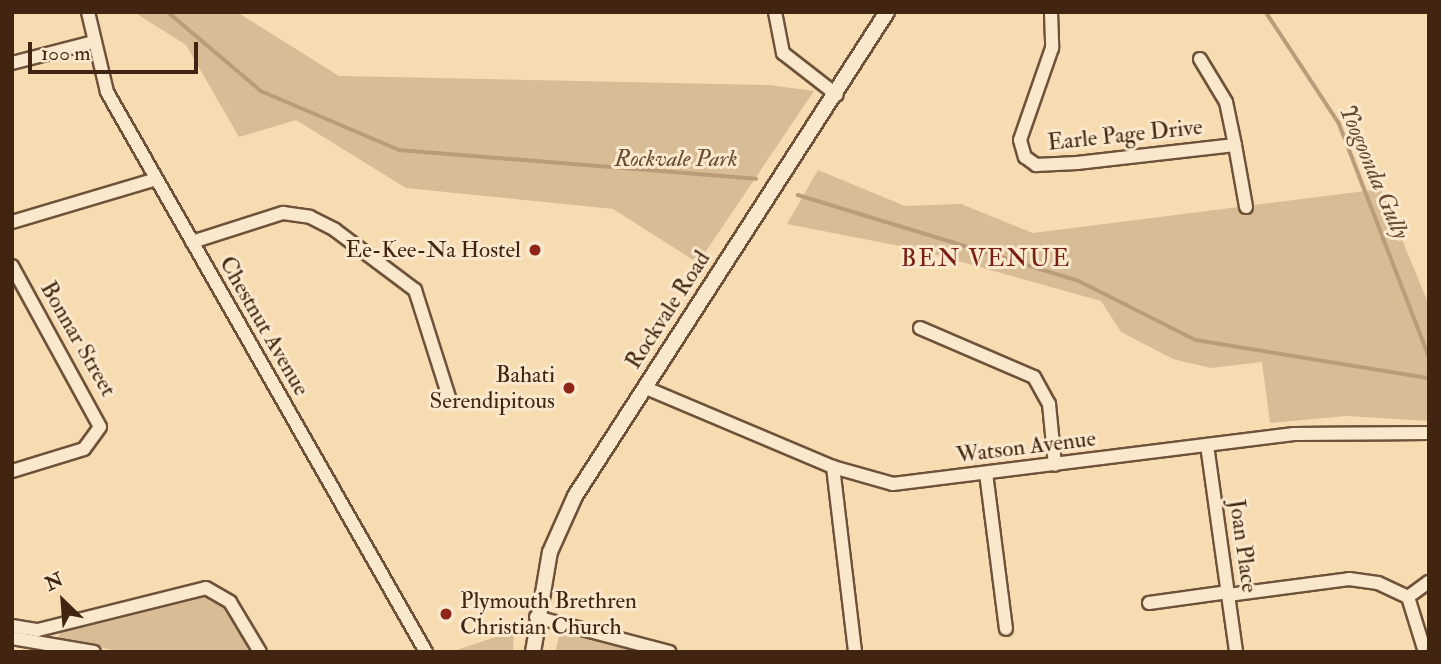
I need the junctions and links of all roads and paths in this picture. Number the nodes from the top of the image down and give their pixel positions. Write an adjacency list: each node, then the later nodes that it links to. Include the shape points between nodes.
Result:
1 (88, 12): 5 (street, Chestnut Avenue)
2 (775, 12): 8 (street, via 783,53)
3 (887, 12): 8 (street, Rockvale Road)
4 (1051, 12): 9 (street, Earle Page Drive, via 1052,48 1020,140 1036,165)
5 (93, 42): 7 (street); 10 (street, Chestnut Avenue, via 99,75)
6 (1200, 59): 9 (street, via 1226,102)
7 (12, 63)
8 (837, 95): 16 (street, Rockvale Road)
9 (1236, 145): 11 (street, Earle Page Drive)
10 (156, 179): 12 (street); 13 (street, Chestnut Avenue)
11 (1247, 207)
12 (12, 222)
13 (192, 242): 17 (street, via 283,214 310,217 335,230 415,290); 35 (street, Chestnut Avenue)
14 (12, 266): 22 (street, Bonnar Street, via 98,416 99,436 84,449)
15 (920, 328): 20 (street, via 1034,377 1049,404)
16 (646, 388): 21 (street, Watson Avenue); 28 (street, Rockvale Road, via 575,496 550,552)
17 (449, 397)
18 (1429, 433): 19 (street, Watson Avenue, via 1294,434)
19 (1208, 445): 20 (street, Watson Avenue); 25 (street, Joan Place)
20 (1055, 465): 23 (street, Watson Avenue)
21 (833, 467): 23 (street, Watson Avenue, via 893,484); 38 (street)
22 (12, 471)
23 (986, 473): 30 (street)
24 (1429, 582): 26 (street)
25 (1228, 593): 26 (street, via 1349,579 1378,583); 27 (street); 39 (street, Joan Place)
26 (1408, 597): 40 (street)
27 (1149, 603)
28 (536, 617): 36 (street, Rockvale Road); 37 (street)
29 (12, 626): 31 (street)
30 (1006, 629)
31 (38, 636): 32 (street); 33 (street); 34 (street, via 206,588 230,602)
32 (12, 638)
33 (94, 652)
34 (260, 652)
35 (426, 652)
36 (533, 652)
37 (669, 652)
38 (856, 652)
39 (1236, 652)
40 (1424, 652)

